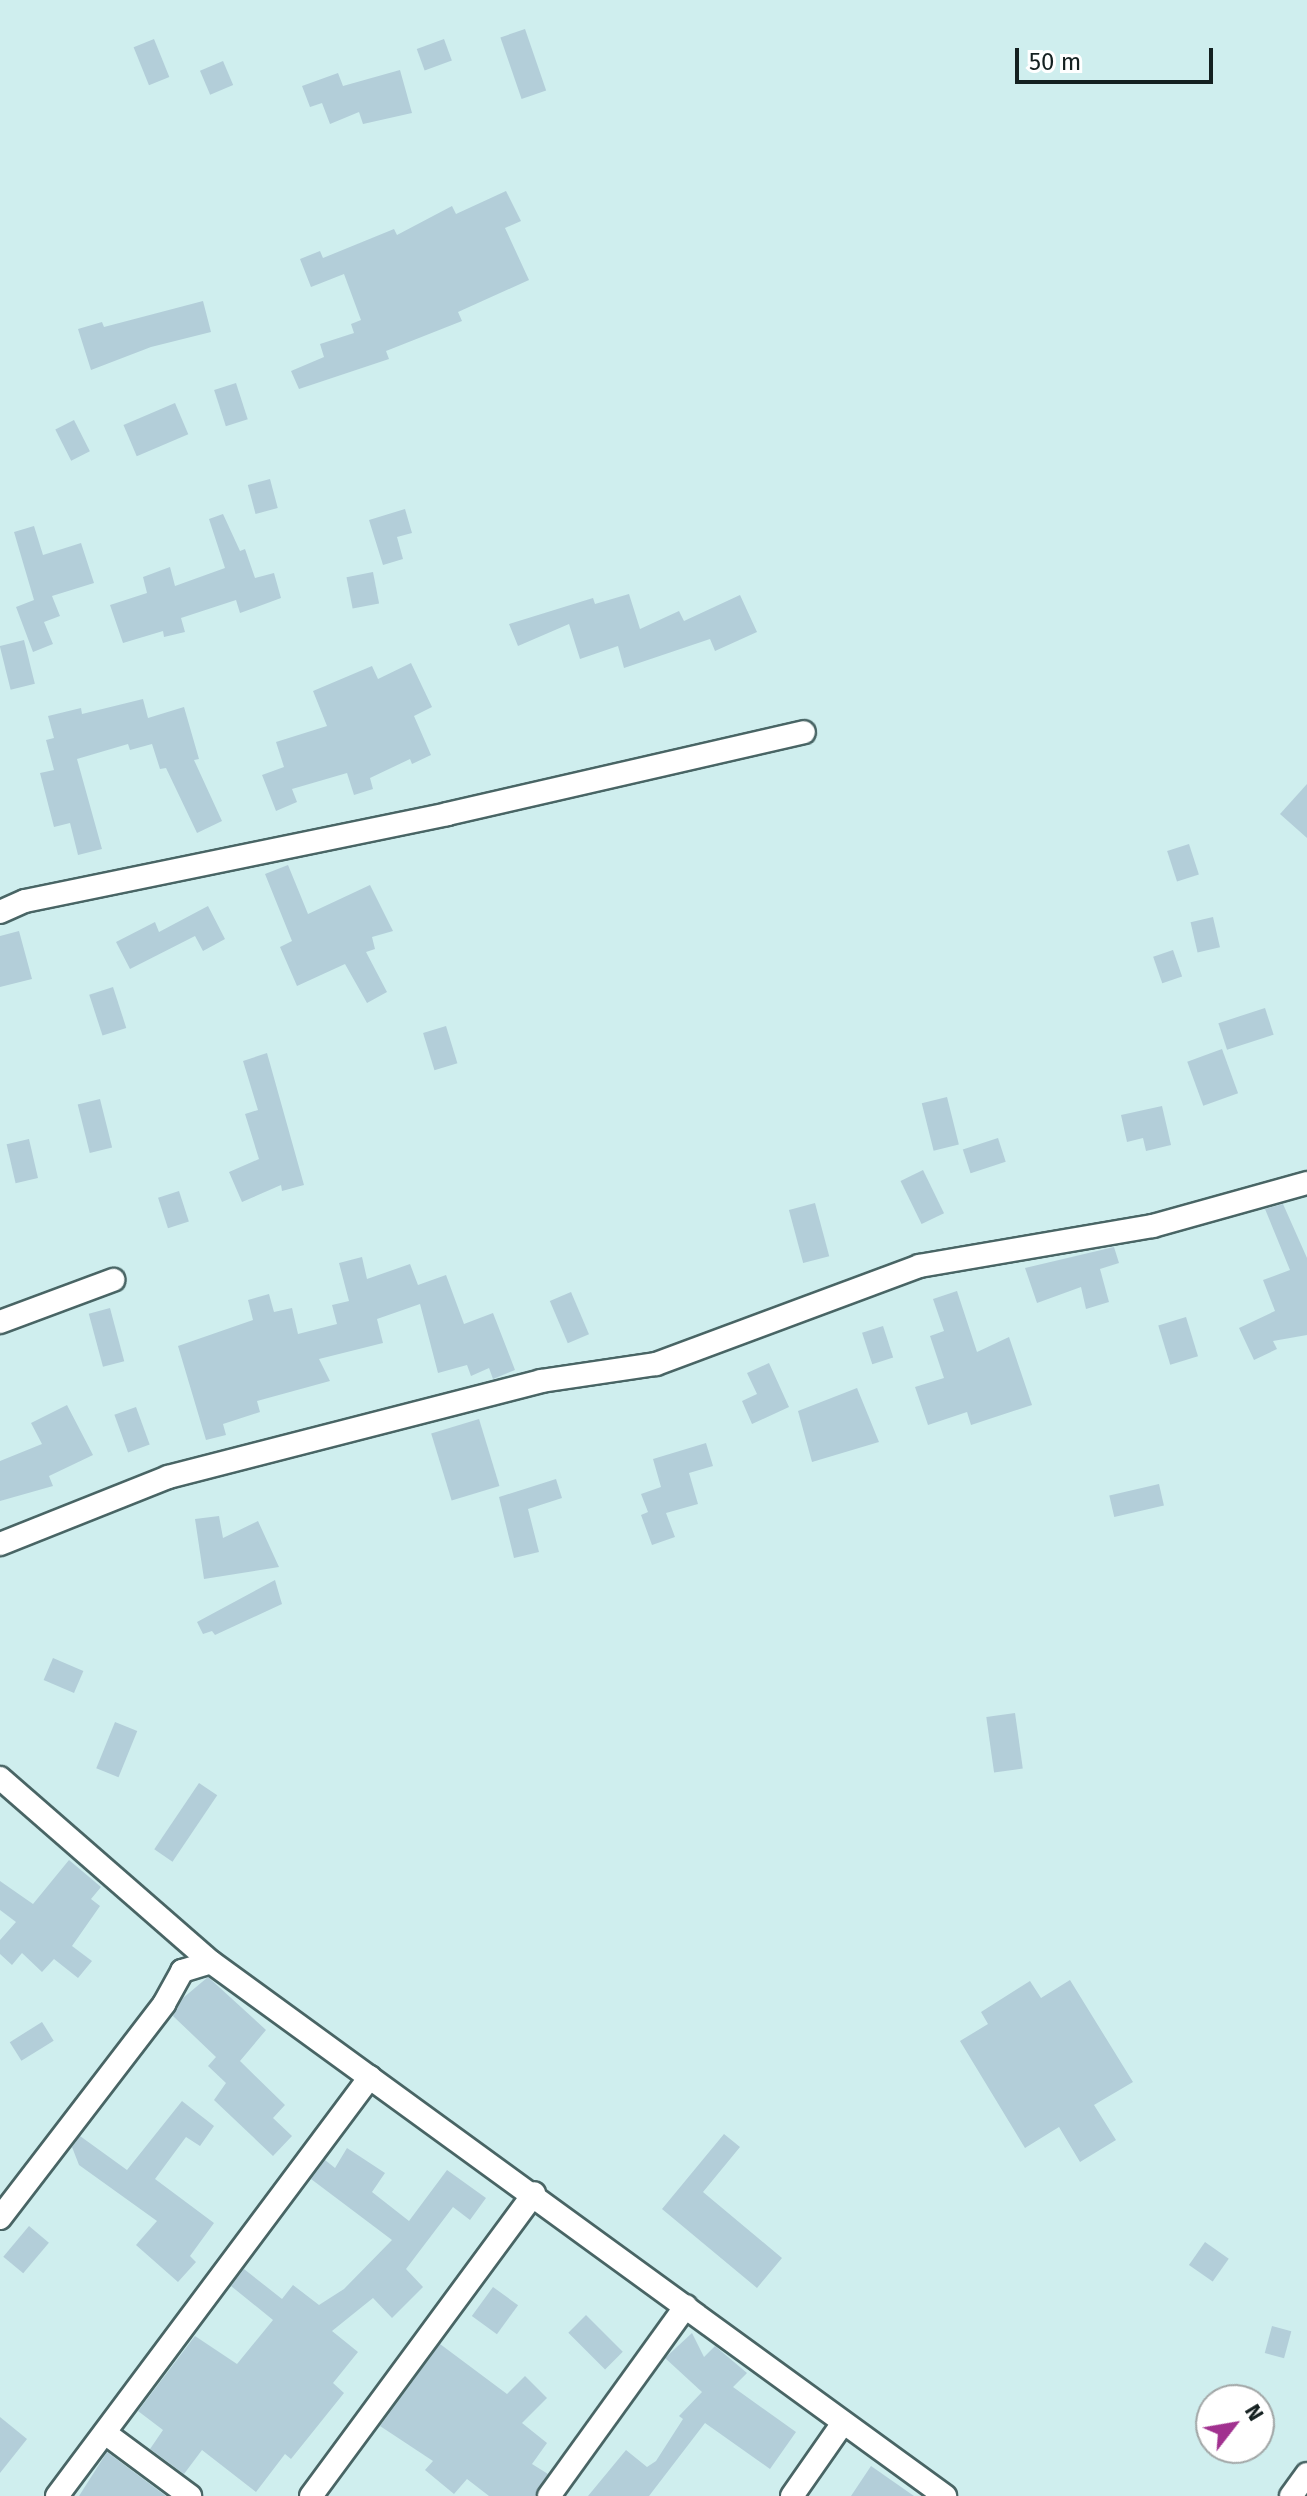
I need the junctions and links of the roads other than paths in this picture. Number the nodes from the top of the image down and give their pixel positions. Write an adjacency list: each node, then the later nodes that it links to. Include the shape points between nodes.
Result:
1 (804, 732): 2 (street, via 447,814 25,901)
2 (0, 912)
3 (1307, 1183): 6 (street, via 1153,1226 919,1266 656,1364 541,1381 168,1477)
4 (113, 1280): 5 (street)
5 (0, 1322)
6 (0, 1544)
7 (0, 1778): 8 (street)
8 (211, 1962): 9 (street); 11 (street, via 182,1971 164,2004)
9 (370, 2077): 10 (street); 14 (street)
10 (534, 2193): 12 (street); 18 (street)
11 (0, 2218)
12 (686, 2306): 13 (street); 19 (street)
13 (843, 2423): 20 (street); 21 (street)
14 (105, 2433): 16 (street); 17 (street)
15 (1307, 2474): 22 (street)
16 (57, 2496)
17 (190, 2496)
18 (311, 2496)
19 (549, 2496)
20 (792, 2496)
21 (945, 2496)
22 (1291, 2496)

